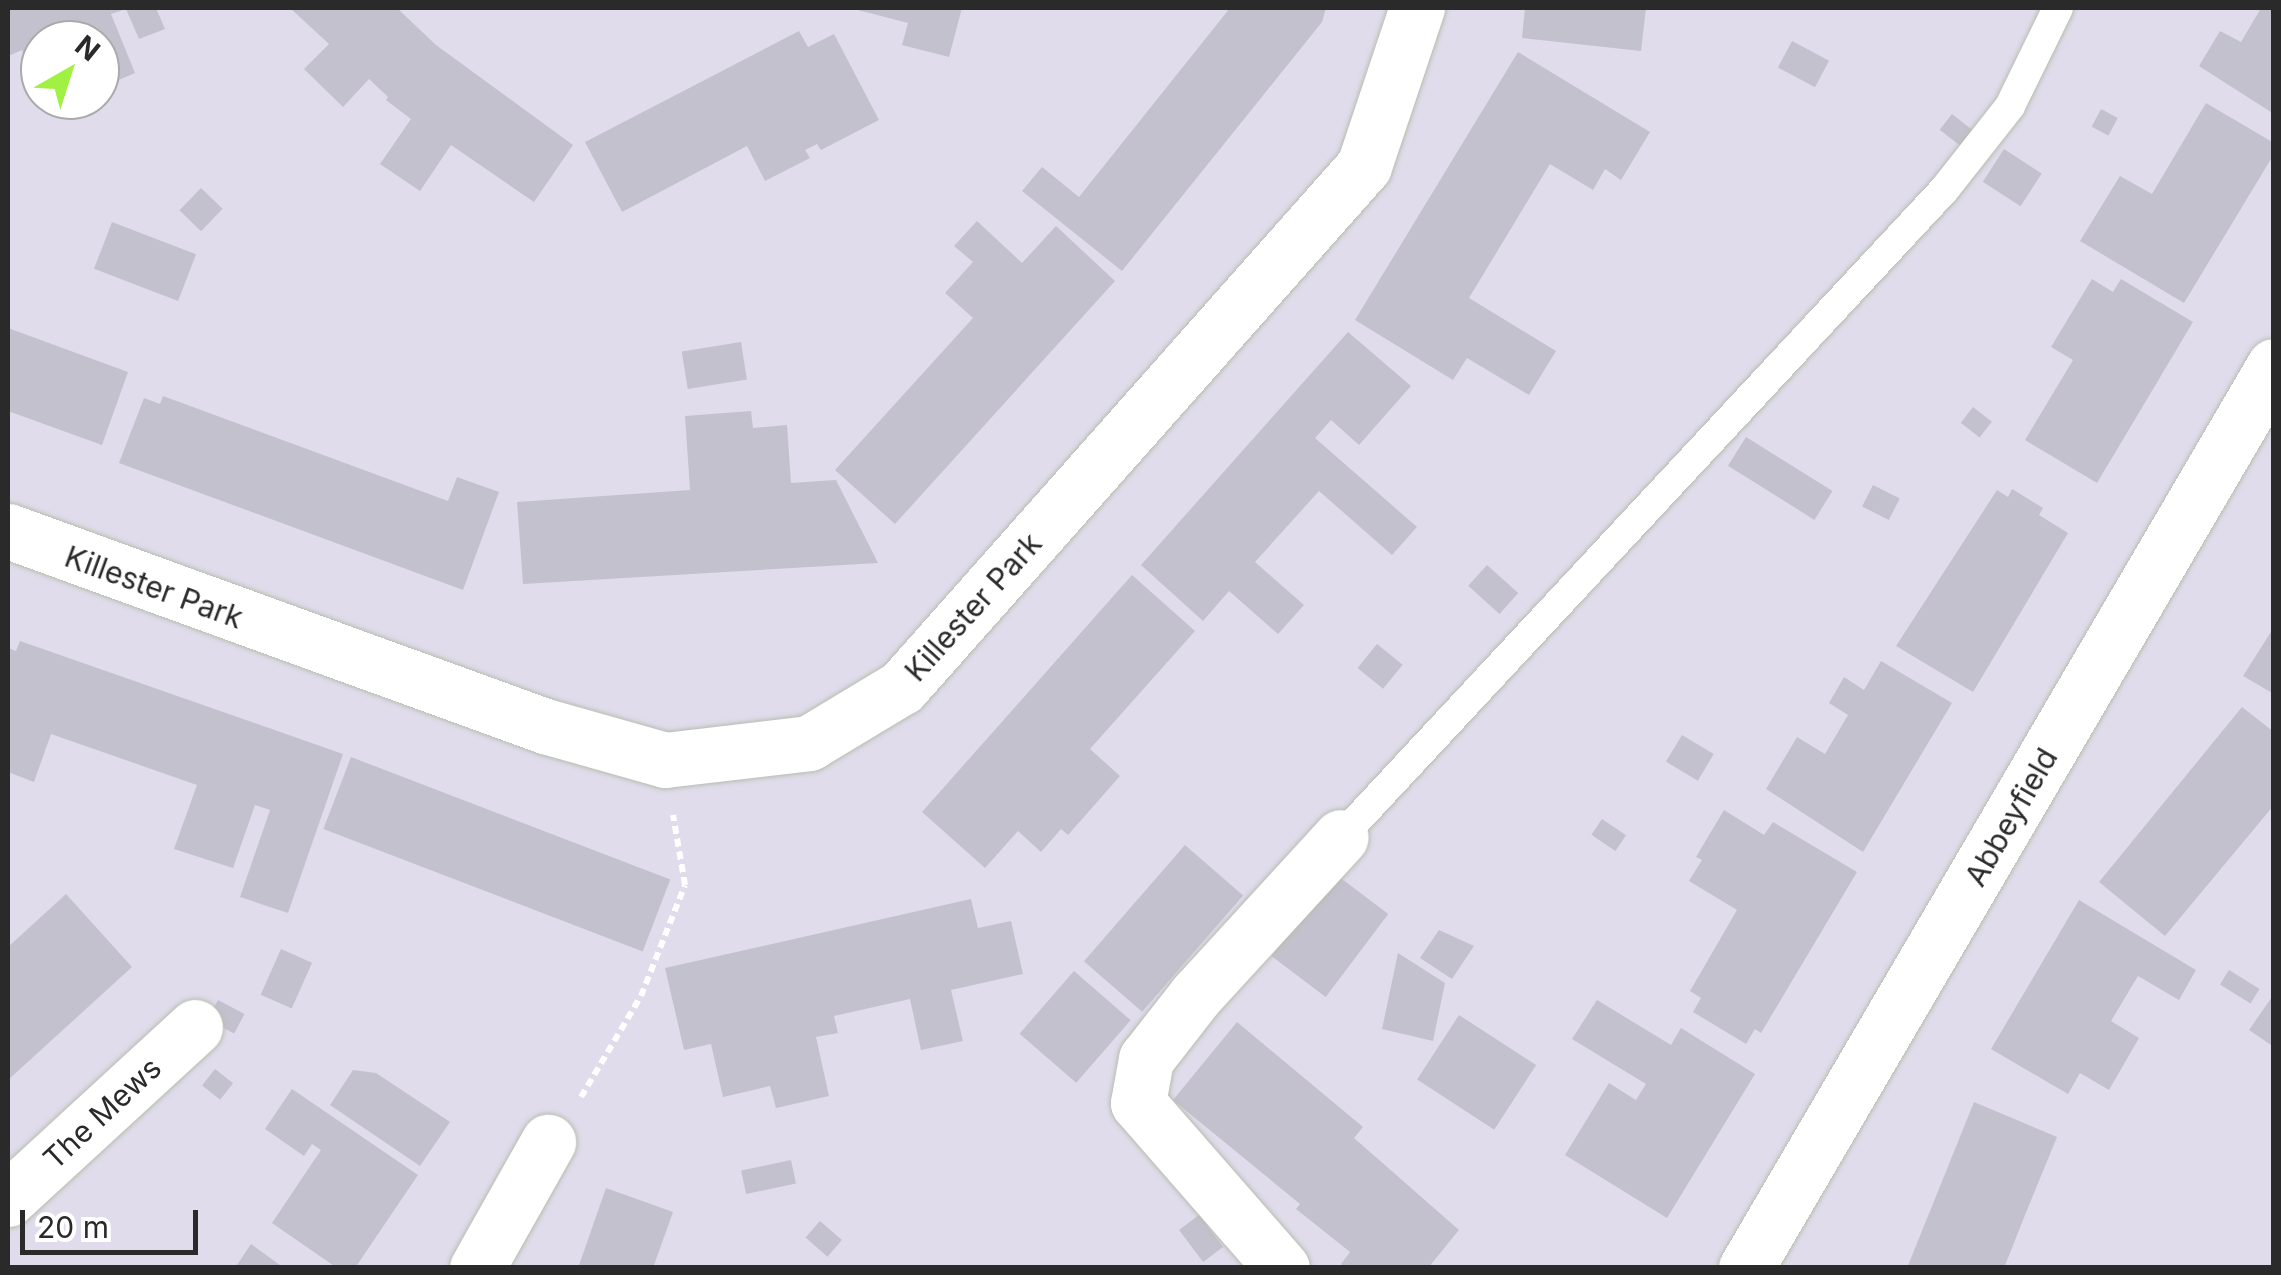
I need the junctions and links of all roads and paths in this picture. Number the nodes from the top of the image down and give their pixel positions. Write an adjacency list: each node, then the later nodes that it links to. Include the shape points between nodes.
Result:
1 (1416, 8): 5 (street, Killester Park, via 1364,166 902,687 809,743)
2 (2058, 8): 6 (lane, via 2010,106 1944,190)
3 (2274, 366): 12 (street, Abbeyfield)
4 (8, 531): 5 (street, Killester Park, via 545,726)
5 (666, 760): 8 (path, via 685,886 642,996)
6 (1342, 838): 11 (street, via 1196,995 1146,1059 1138,1103)
7 (195, 1027): 9 (street, The Mews)
8 (548, 1142): 10 (street)
9 (8, 1199)
10 (477, 1268)
11 (1282, 1268)
12 (1746, 1268)

